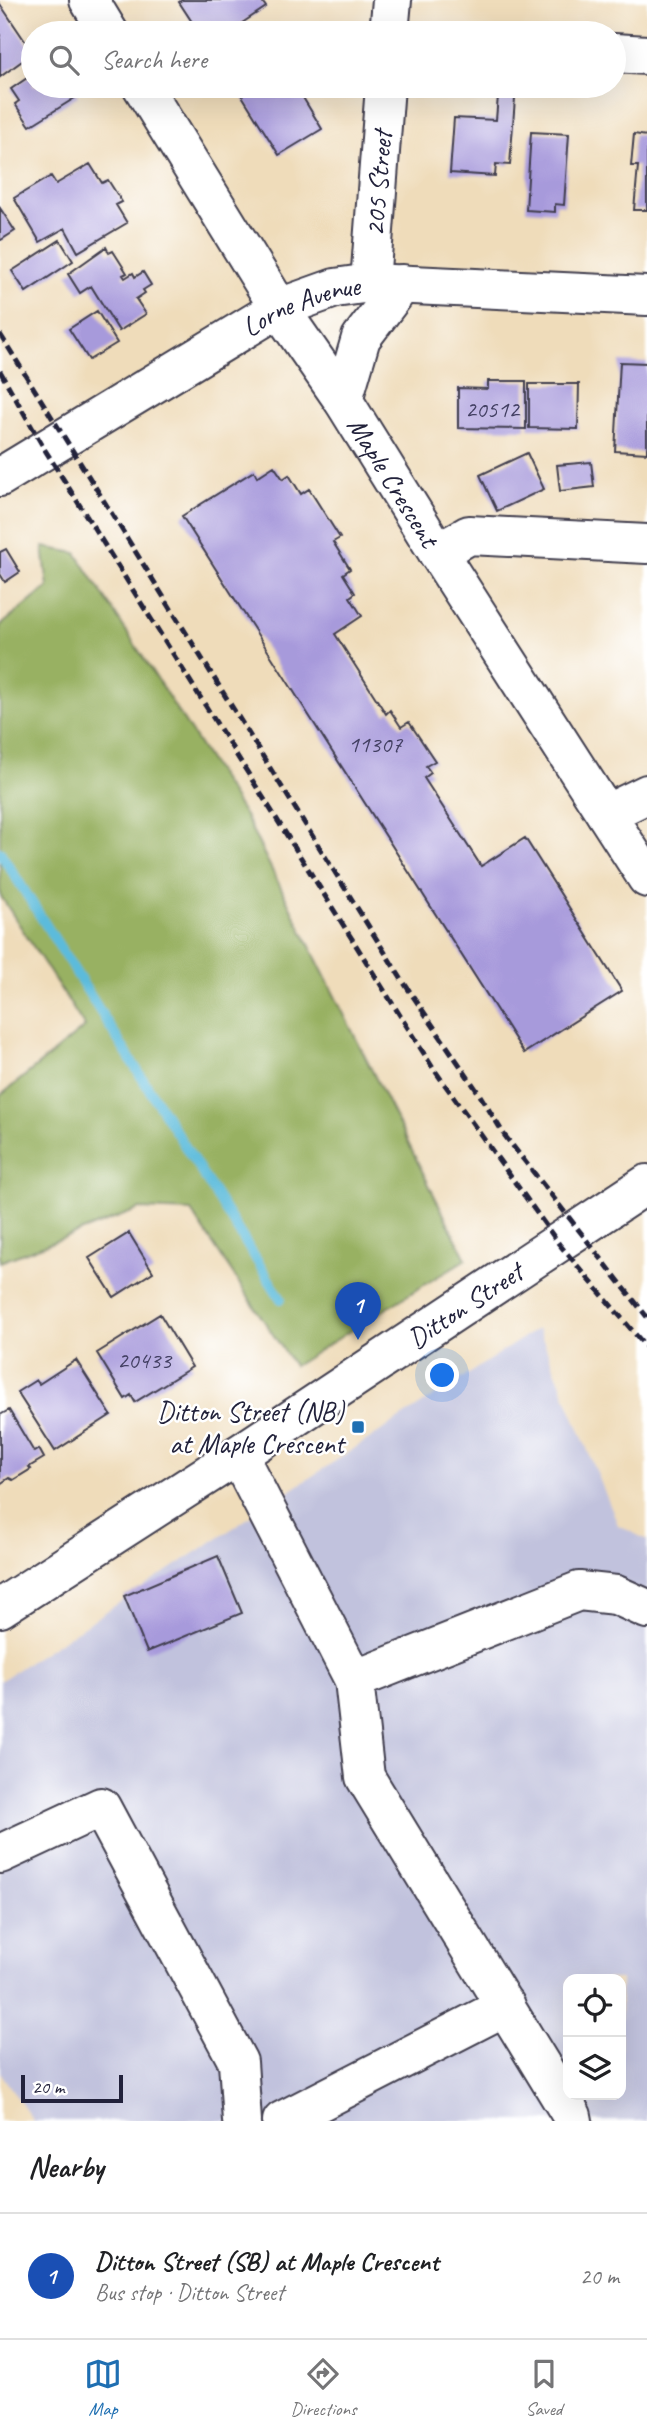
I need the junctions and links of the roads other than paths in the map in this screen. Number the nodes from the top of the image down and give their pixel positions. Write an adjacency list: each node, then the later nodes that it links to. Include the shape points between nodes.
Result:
1 (89, 0): 3 (street)
2 (392, 0): 4 (street)
3 (102, 21)
4 (390, 21)
5 (626, 54): 6 (street)
6 (647, 55)
7 (149, 98): 11 (street, Maple Crescent)
8 (385, 98): 9 (street, 205 Street)
9 (386, 283): 10 (street, Lorne Avenue); 11 (street, Lorne Avenue, via 335,288); 12 (street, via 361,338)
10 (647, 296)
11 (279, 308): 12 (street, Maple Crescent); 13 (street, Lorne Avenue)
12 (343, 400): 15 (street, Maple Crescent)
13 (0, 477)
14 (647, 544): 15 (street, via 469,535)
15 (438, 553): 17 (street, Maple Crescent)
16 (647, 794): 17 (street)
17 (606, 814): 18 (street, Maple Crescent)
18 (647, 878)
19 (647, 1184): 20 (street, Ditton Street)
20 (238, 1455): 21 (street, Ditton Street); 23 (street)
21 (0, 1608)
22 (647, 1609): 23 (street, via 616,1595 579,1591)
23 (354, 1680): 25 (street, via 365,1777)
24 (0, 1854): 26 (street, via 101,1807 238,2062)
25 (506, 2006): 27 (street); 28 (street)
26 (242, 2121)
27 (282, 2121)
28 (573, 2121)

